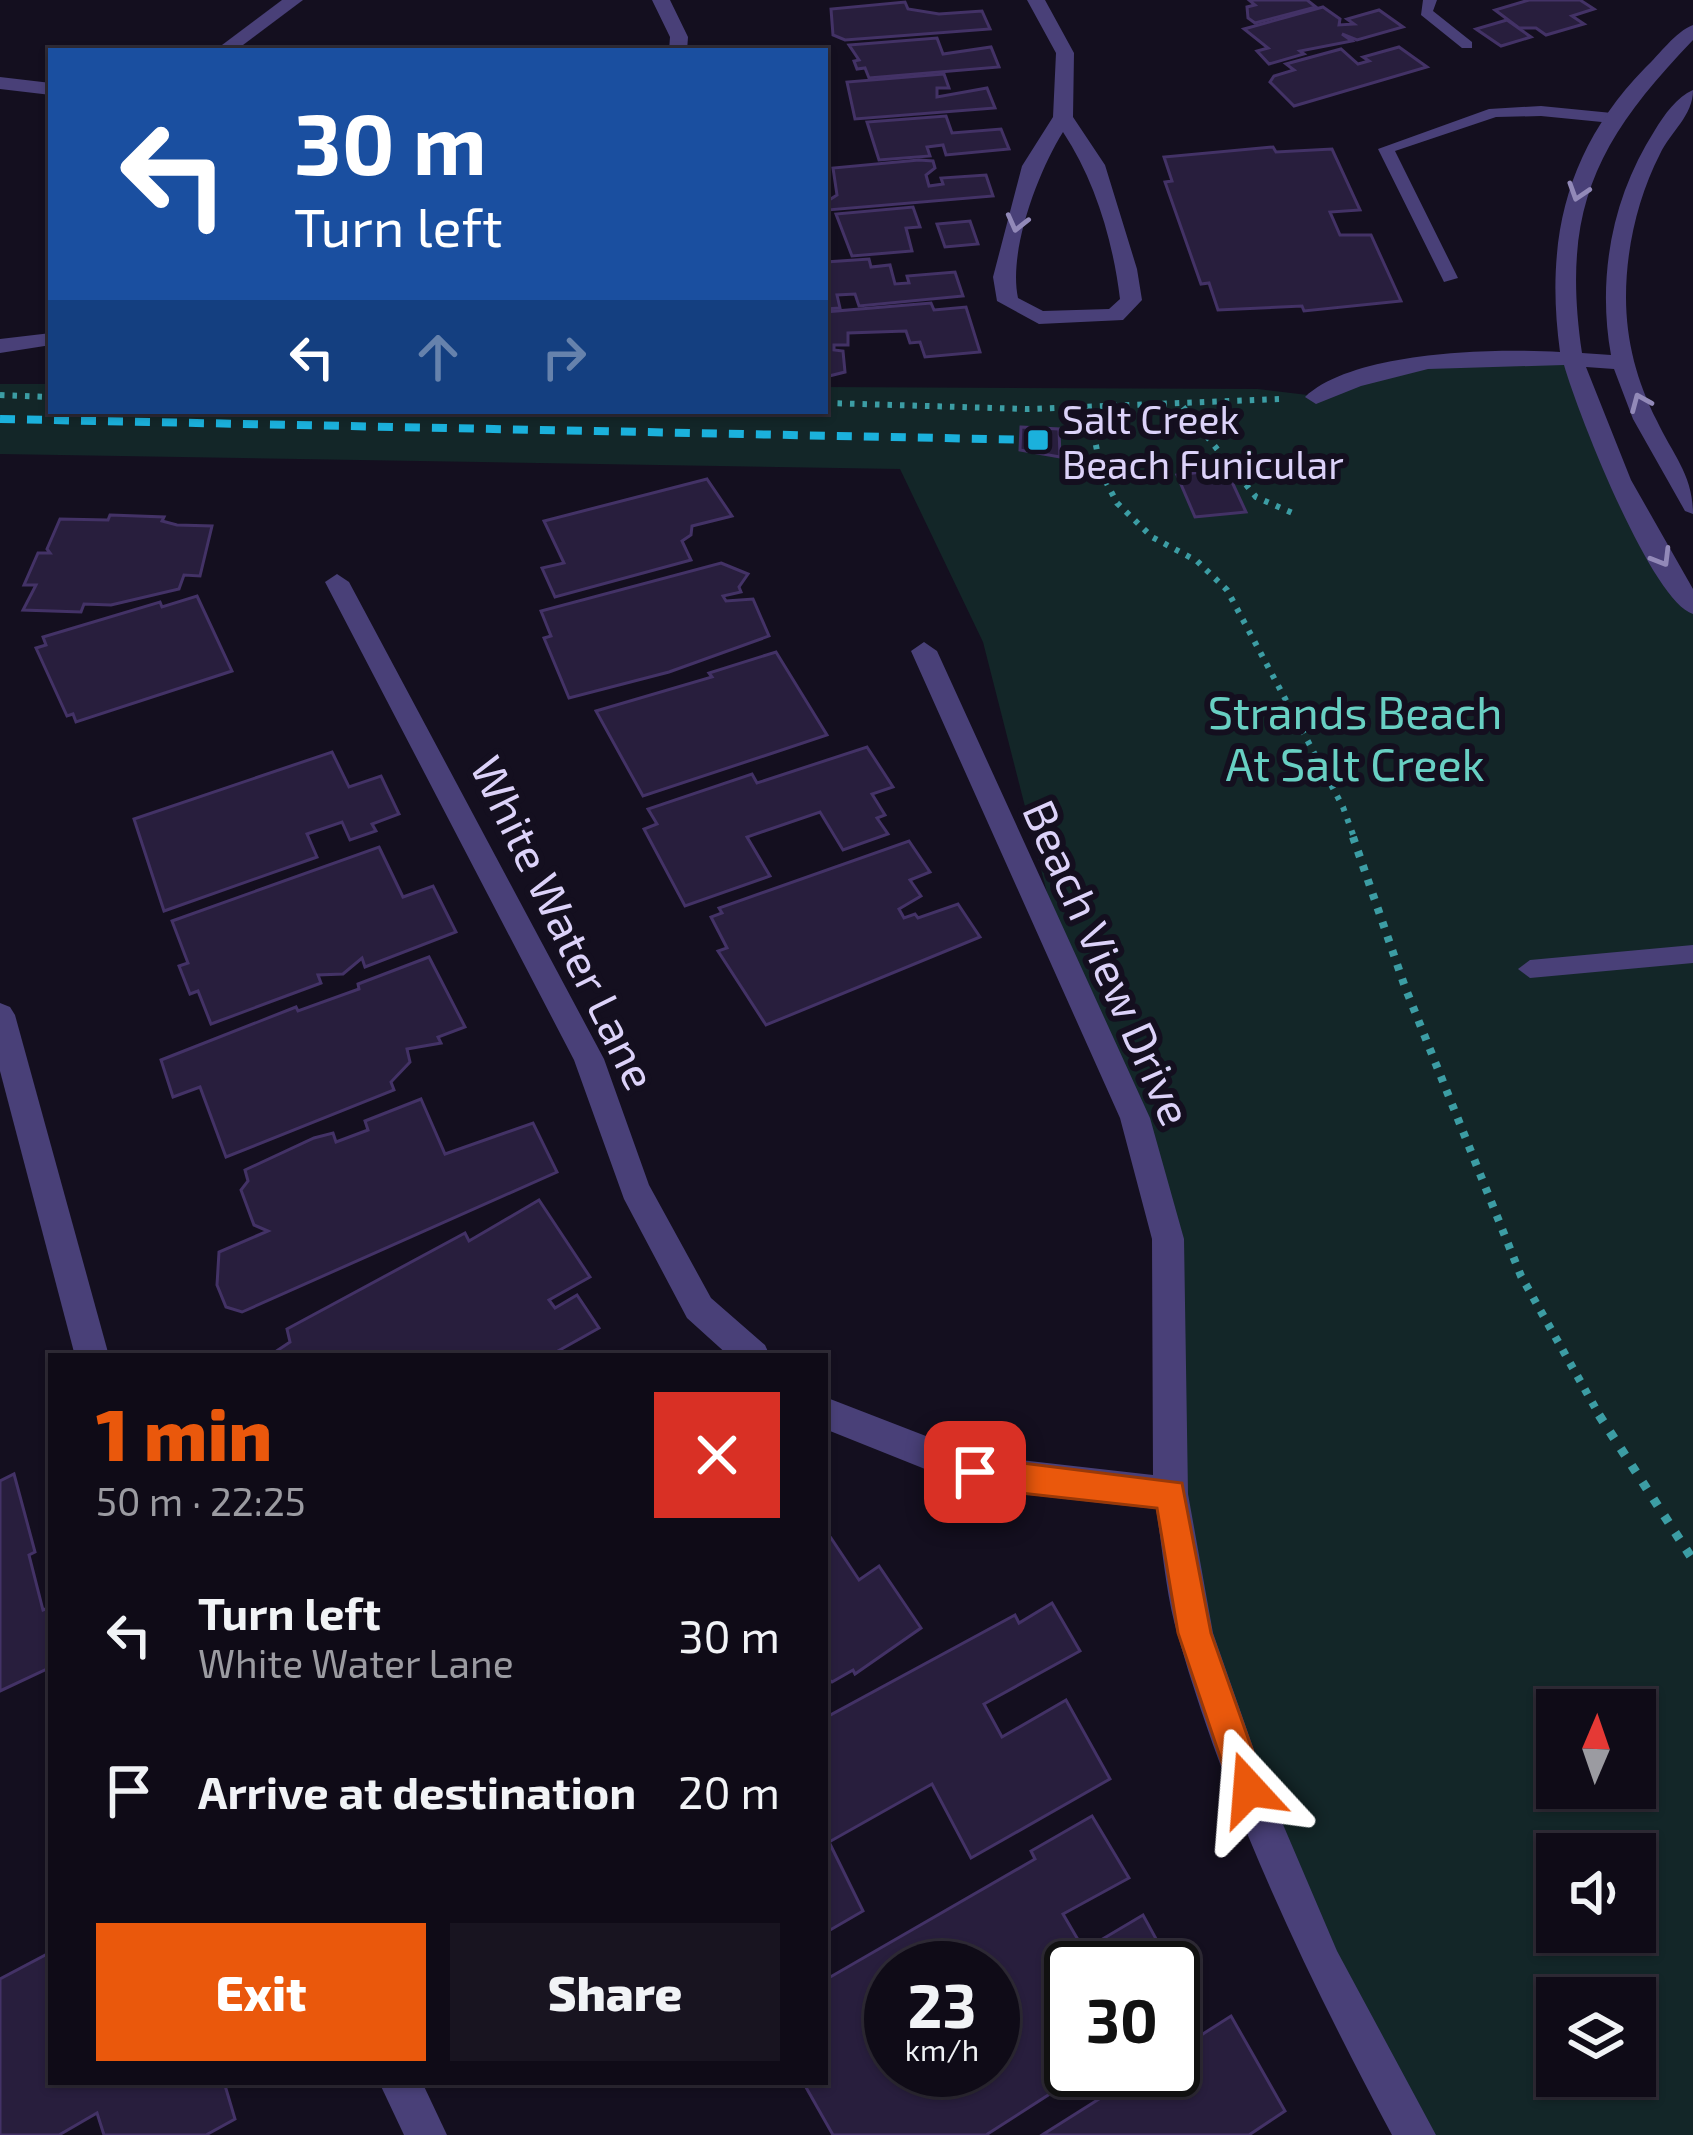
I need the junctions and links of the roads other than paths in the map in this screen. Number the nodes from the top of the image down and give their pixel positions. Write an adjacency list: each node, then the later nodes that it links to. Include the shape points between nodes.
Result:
1 (294, 0): 7 (street)
2 (661, 0): 8 (street)
3 (1036, 0): 12 (street, via 1065,53)
4 (1430, 0): 6 (lane, via 1426,12)
5 (1693, 30): 11 (street)
6 (1467, 45)
7 (228, 48)
8 (678, 48)
9 (0, 83): 10 (street)
10 (48, 89)
11 (1670, 99): 13 (street); 18 (street, via 1615,259)
12 (1063, 117): 12 (street, one-way to 12, via 1032,166 1003,277 1009,301 1039,318 1114,315 1131,300 1127,269 1095,165)
13 (1612, 118): 14 (lane, via 1494,112 1386,149); 17 (street, one-way to 17, via 1580,180 1562,244)
14 (1450, 278)
15 (48, 339): 16 (street)
16 (0, 346)
17 (1570, 359): 18 (street); 19 (street, via 1454,358 1364,373); 22 (street, one-way to 22, via 1600,442)
18 (1623, 363): 20 (street, one-way to 18)
19 (1316, 397)
20 (1693, 506)
21 (337, 582): 28 (street, White Water Lane, via 589,1059 635,1189 699,1308)
22 (1693, 606)
23 (924, 651): 30 (street, Beach View Drive, via 1136,1118 1168,1239)
24 (1693, 954): 25 (lane)
25 (1530, 968)
26 (0, 1015): 27 (street)
27 (91, 1353)
28 (750, 1353)
29 (828, 1414): 30 (street, via 975,1472)
30 (1171, 1494): 33 (street, Beach View Drive, via 1195,1633 1249,1789 1323,1965)
31 (401, 2085): 32 (street)
32 (426, 2135)
33 (1415, 2135)

